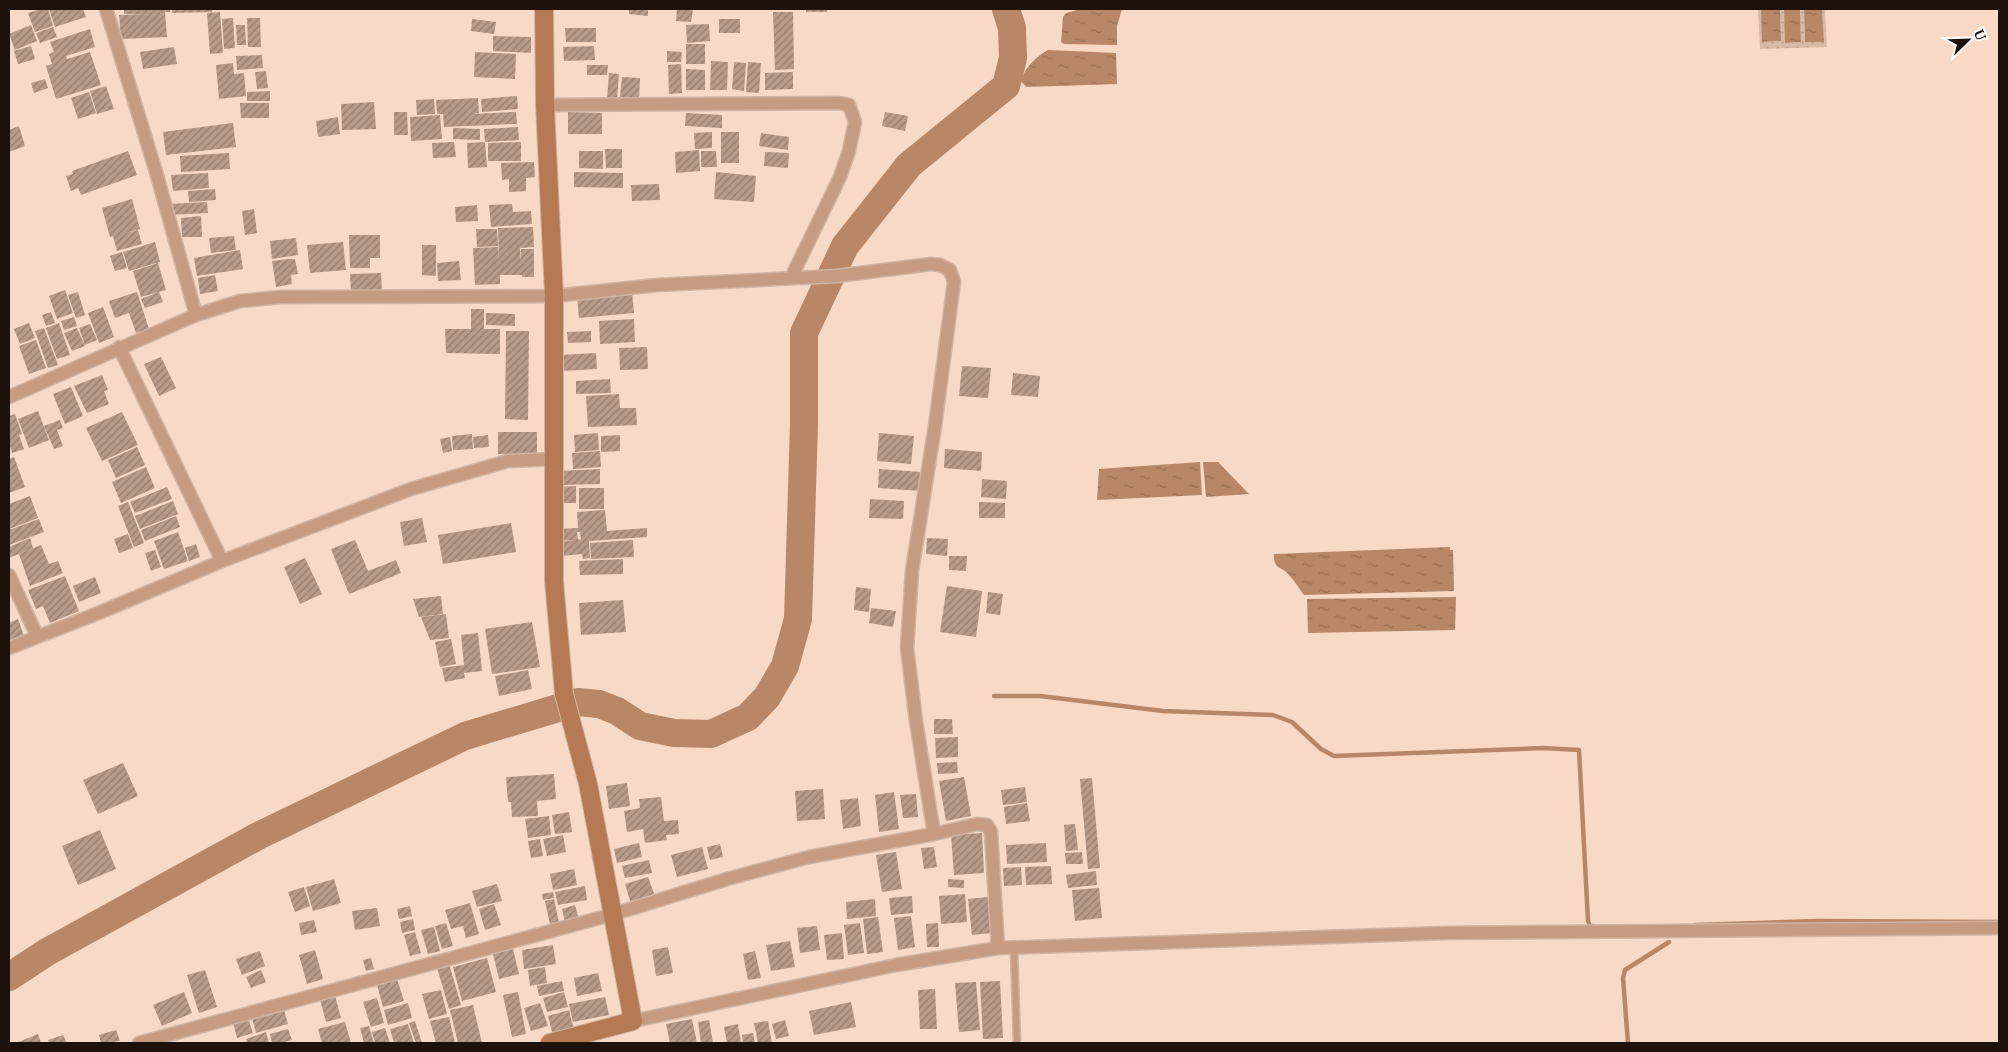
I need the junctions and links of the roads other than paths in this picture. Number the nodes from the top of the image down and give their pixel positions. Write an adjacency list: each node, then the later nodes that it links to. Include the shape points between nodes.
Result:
1 (106, 9): 6 (street)
2 (544, 9): 3 (street)
3 (545, 105): 4 (street, via 849,105 855,122 849,151); 5 (street)
4 (796, 278): 5 (street, via 657,285); 14 (street, via 940,264 950,270 954,282 912,572 907,648)
5 (554, 296): 6 (street, via 281,297 240,301); 9 (street)
6 (196, 314): 7 (street)
7 (119, 347): 8 (street); 10 (street)
8 (9, 397)
9 (556, 459): 10 (street, via 508,461 410,489); 15 (street, via 554,581 564,694 588,784)
10 (222, 561): 12 (street)
11 (9, 575): 12 (street)
12 (37, 636): 13 (street)
13 (9, 648)
14 (934, 834): 15 (street, via 809,857); 17 (street, via 977,824 990,828)
15 (614, 914): 19 (street); 20 (street)
16 (1999, 928): 18 (street, via 1444,933)
17 (998, 948): 18 (street); 19 (street, via 896,964)
18 (1014, 948): 23 (lane)
19 (633, 1020): 22 (street)
20 (156, 1041): 21 (street)
21 (139, 1043)
22 (550, 1043)
23 (1017, 1043)

